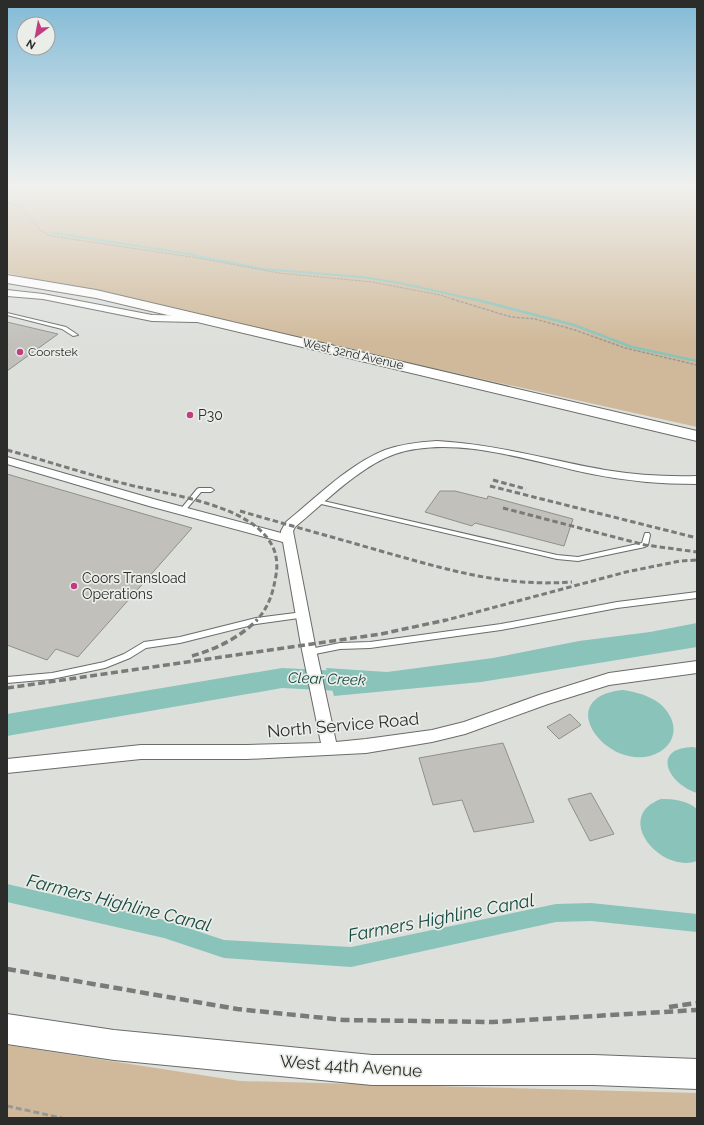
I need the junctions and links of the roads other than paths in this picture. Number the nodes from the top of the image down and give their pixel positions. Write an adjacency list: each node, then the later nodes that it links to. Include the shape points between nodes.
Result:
1 (7, 280): 4 (street, West 32nd Avenue, via 96,294)
2 (7, 293): 4 (street, via 54,298 151,318)
3 (7, 314): 5 (lane, via 64,328)
4 (208, 319): 6 (street, West 32nd Avenue)
5 (75, 334)
6 (697, 436)
7 (7, 460): 11 (street)
8 (697, 480): 10 (street, via 635,478 475,447 430,443 404,447 372,460)
9 (211, 490): 11 (lane, via 199,490)
10 (319, 502): 12 (lane, via 557,557 578,559 645,545); 13 (street, via 290,525)
11 (182, 511): 13 (street)
12 (647, 535)
13 (287, 539): 15 (street)
14 (697, 595): 16 (lane, via 618,605 501,627 370,645 340,646)
15 (303, 615): 16 (street); 18 (lane, via 256,621 144,646 105,665 52,676)
16 (311, 657): 19 (street)
17 (697, 667): 19 (street, North Service Road, via 609,679 544,699 465,728 432,736)
18 (7, 680)
19 (330, 749): 20 (street, North Service Road, via 141,752)
20 (7, 766)
21 (7, 1029): 22 (street, West 44th Avenue, via 114,1045 372,1070 594,1070)
22 (697, 1074)

